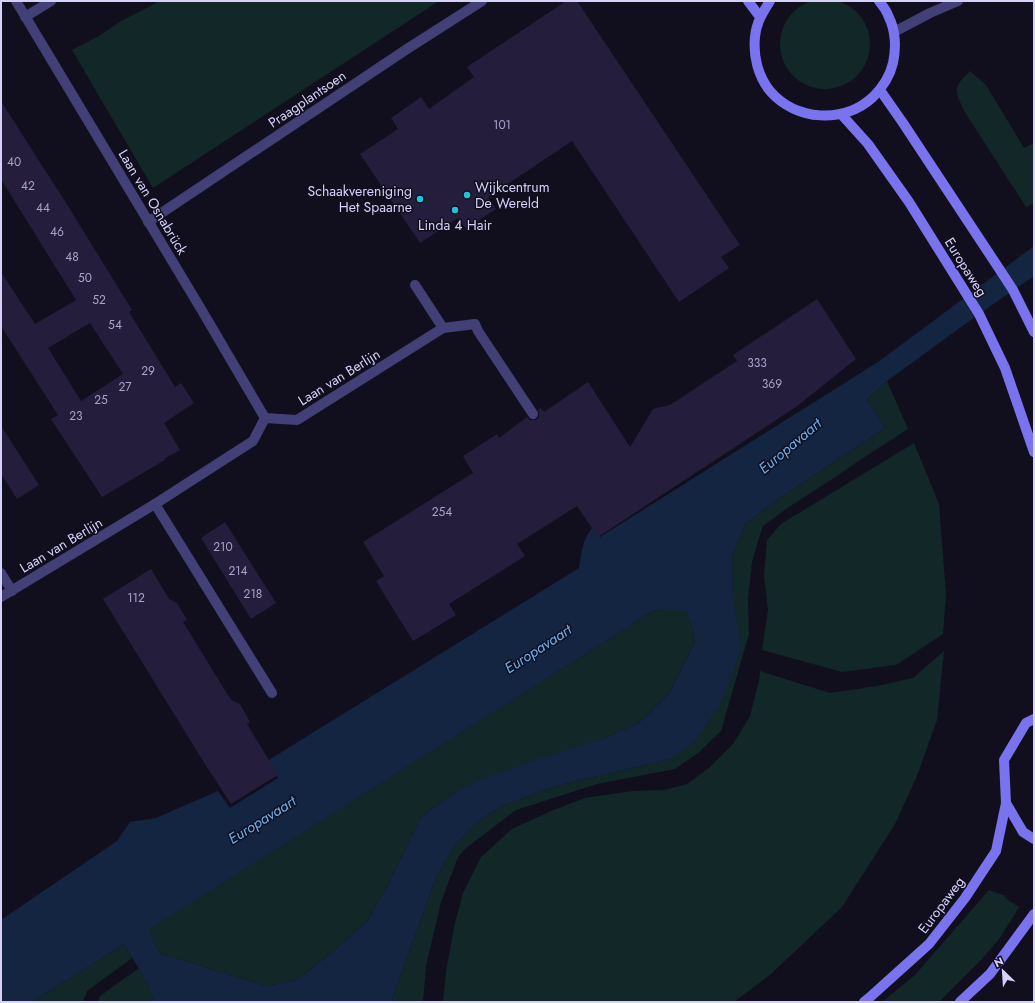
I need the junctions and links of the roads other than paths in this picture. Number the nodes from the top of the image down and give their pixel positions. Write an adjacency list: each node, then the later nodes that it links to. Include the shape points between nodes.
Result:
1 (16, 1): 8 (street, Laan van Osnabrück)
2 (51, 1): 8 (street)
3 (482, 1): 13 (street, Praagplantsoen)
4 (748, 1): 9 (main road)
5 (770, 1): 9 (main road)
6 (879, 1): 10 (main road, via 887,11)
7 (958, 1): 10 (street)
8 (25, 17): 13 (street, Laan van Osnabrück)
9 (760, 17): 12 (main road, via 755,35 755,55 760,74 770,91 784,104 802,112 821,116)
10 (894, 32): 11 (main road, via 895,52 890,73)
11 (880, 90): 12 (main road, via 855,109); 16 (main road, Europaweg, via 1013,290)
12 (841, 114): 19 (main road, Europaweg, via 868,144 909,202 979,314 1005,368)
13 (148, 222): 18 (street, Laan van Osnabrück)
14 (415, 285): 15 (street)
15 (443, 328): 17 (street, Laan van Berlijn, via 475,324); 18 (street, Laan van Berlijn, via 297,420)
16 (1034, 332)
17 (533, 414)
18 (265, 418): 20 (street, Laan van Berlijn, via 253,441)
19 (1034, 452)
20 (155, 504): 22 (street, Laan van Berlijn); 24 (street)
21 (1, 573): 22 (street)
22 (12, 591): 23 (street, Laan van Berlijn)
23 (1, 597)
24 (272, 693)
25 (1034, 719): 26 (main road, via 1026,723 1004,760)
26 (1006, 803): 27 (main road, via 1023,832); 29 (main road, Europaweg, via 996,851 965,898 929,944)
27 (1034, 839)
28 (1034, 914): 30 (main road, via 990,974)
29 (864, 1002)
30 (960, 1002)

